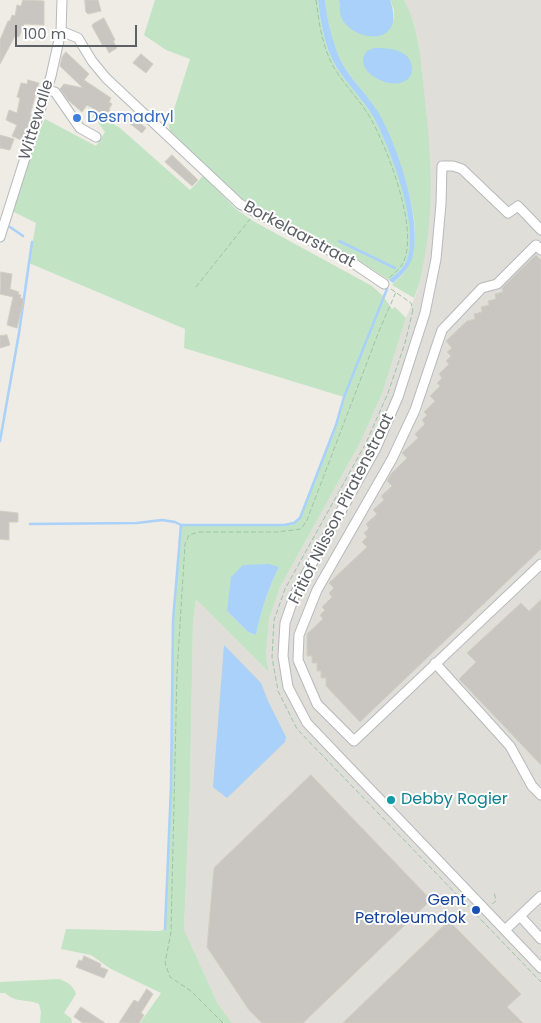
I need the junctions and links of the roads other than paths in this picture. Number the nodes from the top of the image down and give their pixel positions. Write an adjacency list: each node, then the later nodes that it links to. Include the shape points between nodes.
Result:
1 (62, 0): 2 (street, Wittewalle)
2 (61, 31): 3 (street, Wittewalle); 8 (street, Borkelaarstraat, via 78,38 106,78 240,204 350,261)
3 (47, 90): 4 (street, via 56,92 80,128); 6 (street, Wittewalle)
4 (96, 137)
5 (541, 230): 14 (street, Fritiof Nilsson Piratenstraat, via 518,206 508,213 462,169 442,166 436,259 415,346 376,448 295,594 285,623 283,656 288,687 306,723)
6 (0, 237)
7 (541, 250): 10 (street, via 536,245 497,284 482,288 442,330 415,410 392,459 317,590 299,635 298,660 316,704 354,741)
8 (384, 284)
9 (541, 564): 10 (street)
10 (434, 663): 11 (street, via 510,746 532,786)
11 (541, 795)
12 (541, 896): 13 (street)
13 (520, 916): 14 (street); 15 (street)
14 (505, 930): 16 (street, Fritiof Nilsson Piratenstraat)
15 (541, 939)
16 (541, 968)

